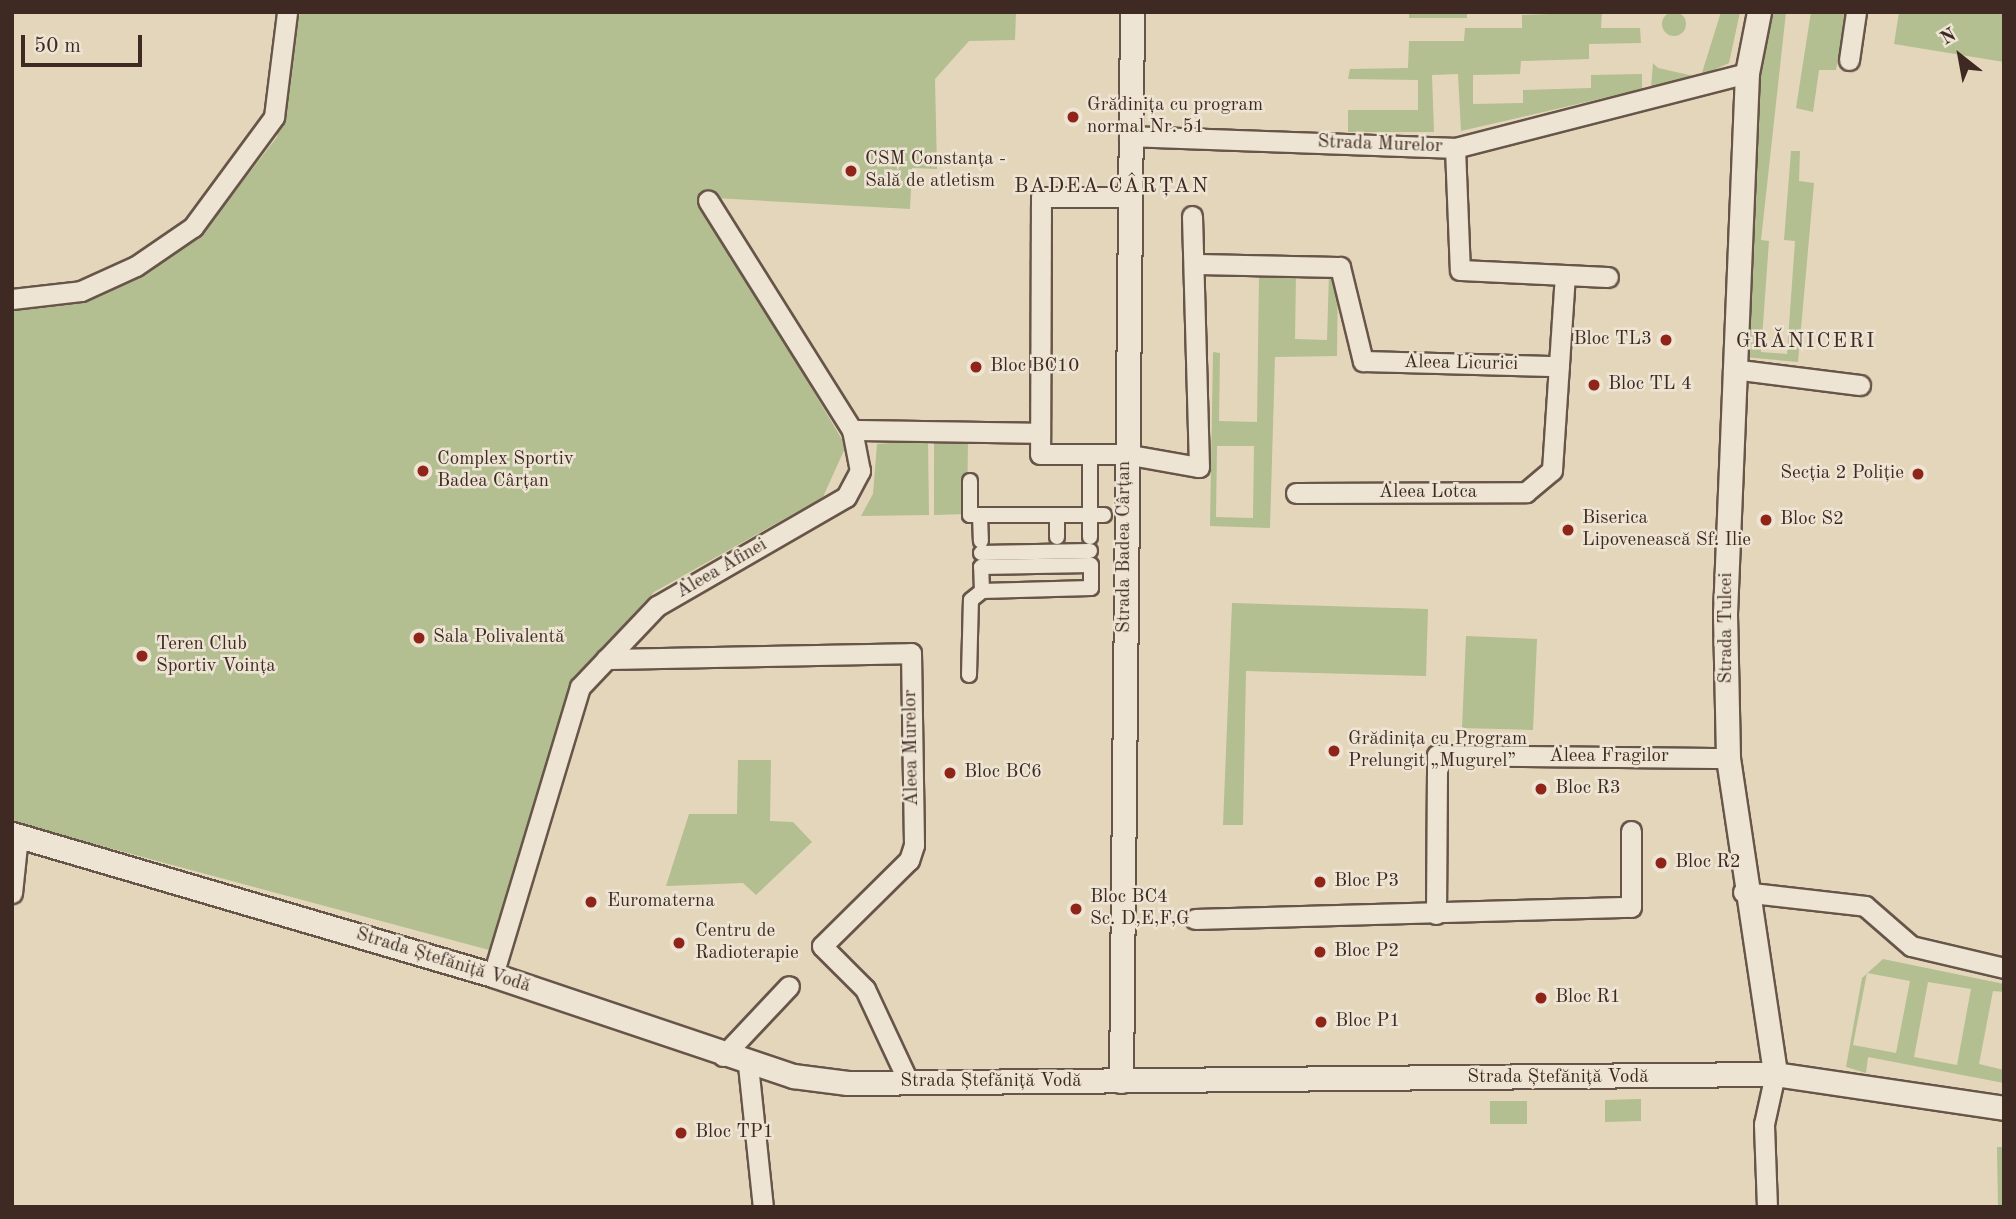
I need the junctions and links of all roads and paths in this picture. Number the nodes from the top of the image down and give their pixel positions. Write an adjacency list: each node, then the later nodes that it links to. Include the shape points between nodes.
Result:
1 (287, 12): 15 (street, via 274,117 193,226 136,266 81,291)
2 (1132, 12): 7 (street, Strada Badea Cârțan)
3 (1759, 12): 6 (street, Strada Tulcei)
4 (1856, 12): 5 (street)
5 (1849, 60)
6 (1747, 73): 8 (street, Strada Murelor); 17 (street, Strada Tulcei)
7 (1129, 136): 8 (street, Strada Murelor); 9 (street, Strada Badea Cârțan)
8 (1455, 148): 13 (street, via 1460,270)
9 (1127, 197): 20 (street, via 1041,197); 21 (street, Strada Badea Cârțan)
10 (708, 200): 19 (street, Aleea Afinei)
11 (1192, 216): 12 (street)
12 (1196, 264): 16 (street, Aleea Licurici, via 1340,267 1363,361); 21 (street, via 1199,467)
13 (1565, 275): 14 (street); 16 (street)
14 (1608, 277)
15 (12, 299)
16 (1559, 366): 24 (street, Aleea Lotca, via 1552,470 1526,492)
17 (1733, 369): 18 (street); 36 (street, Strada Tulcei, via 1725,614)
18 (1860, 385)
19 (852, 430): 20 (street); 34 (street, Aleea Afinei, via 860,471 846,497 657,606)
20 (1040, 433): 21 (street, via 1040,454)
21 (1125, 454): 49 (street, Strada Badea Cârțan)
22 (1090, 464): 25 (street)
23 (970, 481): 26 (street, via 970,515)
24 (1296, 493)
25 (1097, 514): 26 (street, via 1090,544 981,547); 27 (street)
26 (980, 515): 27 (street)
27 (1057, 515): 28 (street)
28 (1058, 537)
29 (1013, 566): 30 (street); 32 (street); 33 (street, via 981,567)
30 (1058, 566): 31 (street); 31 (street, via 1091,565 1091,588)
31 (1058, 589): 32 (street)
32 (1013, 590): 33 (street)
33 (982, 591): 35 (street, via 971,600)
34 (606, 659): 44 (street, Aleea Afinei, via 580,687); 50 (street, Aleea Murelor, via 911,653 914,845 909,860 822,946 865,989)
35 (969, 674)
36 (1728, 758): 40 (street, Strada Tulcei); 41 (street, Aleea Fragilor, via 1437,755)
37 (1631, 831): 41 (street, via 1631,907)
38 (15, 835): 39 (street); 44 (street, Strada Ștefăniță Vodă)
39 (12, 892)
40 (1743, 892): 43 (street, via 1865,906 1911,946); 48 (street, Strada Tulcei)
41 (1436, 914): 42 (street)
42 (1195, 919)
43 (2004, 968)
44 (493, 975): 46 (street, Strada Ștefăniță Vodă)
45 (789, 986): 46 (street)
46 (723, 1056): 47 (street, Strada Ștefăniță Vodă)
47 (748, 1065): 50 (street, Strada Ștefăniță Vodă, via 848,1083); 52 (street)
48 (1775, 1074): 49 (street, Strada Ștefăniță Vodă); 51 (street, Strada Ștefăniță Vodă); 53 (street, via 1764,1124)
49 (1121, 1081): 50 (street, Strada Ștefăniță Vodă)
50 (909, 1083)
51 (2004, 1108)
52 (763, 1207)
53 (1767, 1207)

